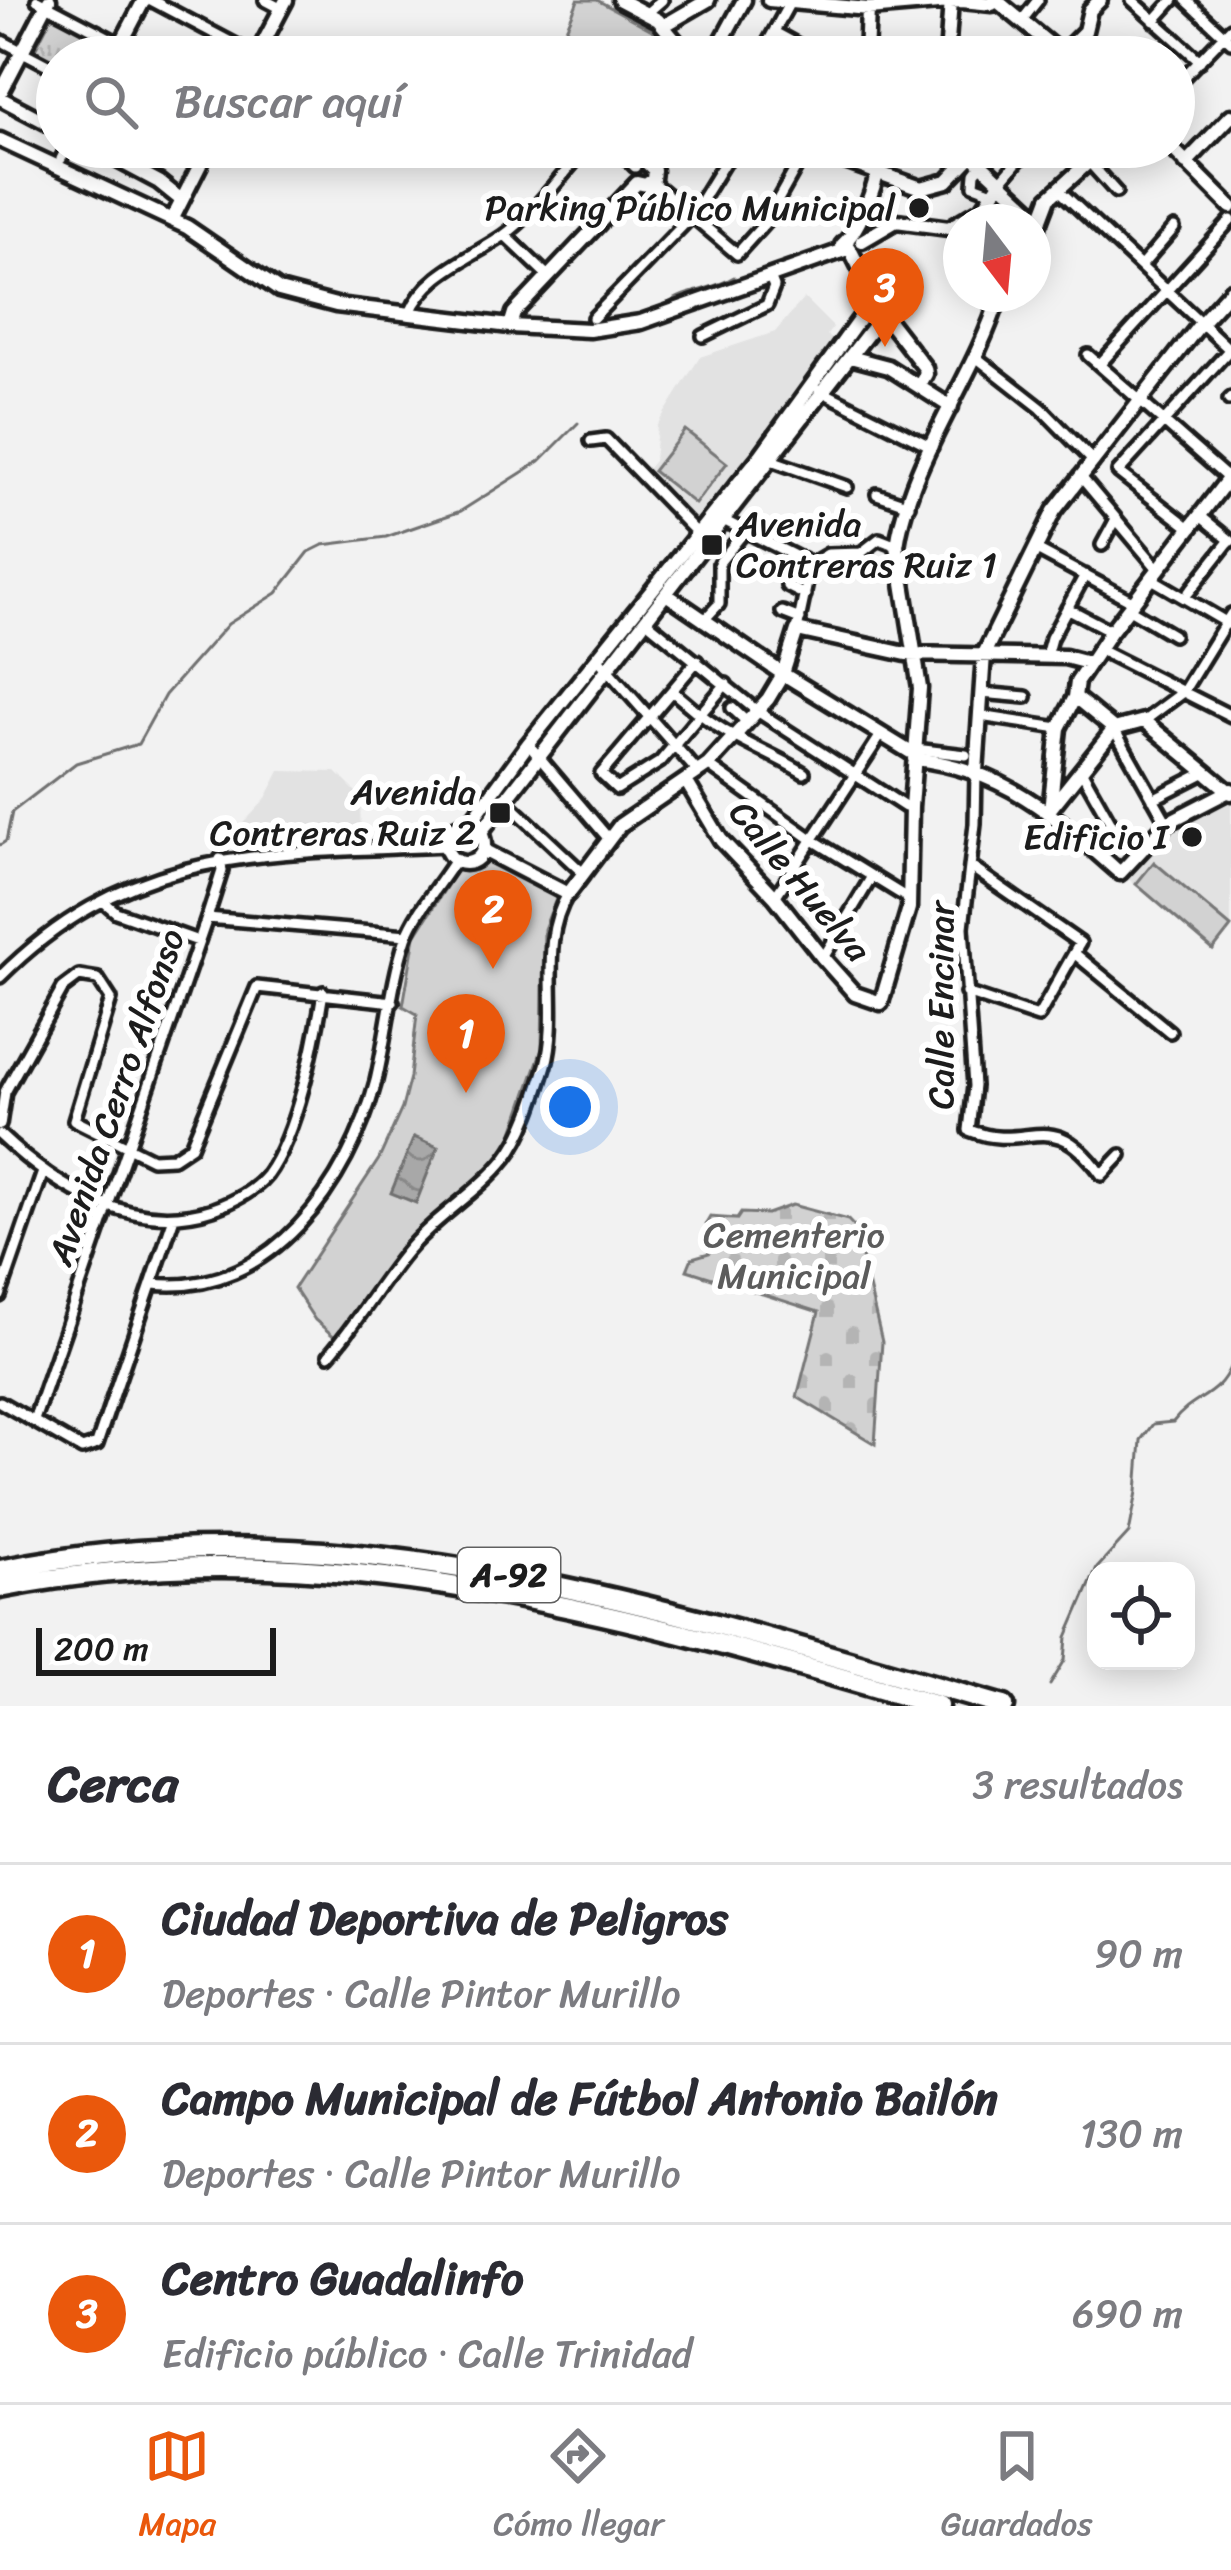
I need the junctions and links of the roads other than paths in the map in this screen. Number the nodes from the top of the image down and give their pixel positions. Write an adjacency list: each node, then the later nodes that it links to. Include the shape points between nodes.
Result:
1 (147, 0): 27 (street); 28 (street)
2 (266, 0): 18 (street)
3 (620, 0): 20 (street)
4 (662, 0): 20 (street)
5 (708, 0): 23 (street)
6 (744, 0): 32 (street)
7 (769, 0): 14 (street)
8 (996, 0): 15 (street); 21 (street)
9 (1038, 0): 21 (street)
10 (1100, 0): 38 (street)
11 (1132, 0): 22 (street)
12 (1173, 0): 22 (street)
13 (1186, 0): 25 (street)
14 (784, 1): 17 (street); 24 (street)
15 (950, 1): 19 (street); 36 (street)
16 (44, 2): 26 (street); 41 (street)
17 (819, 3): 19 (street)
18 (284, 4): 29 (street)
19 (870, 4): 35 (street)
20 (647, 13): 23 (street)
21 (1022, 19): 37 (street)
22 (1154, 21): 39 (street)
23 (667, 31): 30 (street); 31 (street)
24 (774, 32): 33 (street); 34 (street)
25 (1229, 35): 44 (street)
26 (96, 36)
27 (126, 36)
28 (218, 36)
29 (267, 36)
30 (664, 36)
31 (671, 36)
32 (724, 36)
33 (772, 36)
34 (781, 36)
35 (868, 36)
36 (948, 36)
37 (1041, 36)
38 (1082, 36)
39 (1171, 36)
40 (0, 40): 41 (street)
41 (22, 52): 43 (street); 46 (street)
42 (1195, 57): 44 (street)
43 (36, 59)
44 (1200, 61): 45 (street)
45 (1195, 66)
46 (0, 96): 47 (street)
47 (36, 116)
48 (1231, 116): 50 (street)
49 (0, 140): 51 (street)
50 (1195, 154)
51 (36, 157)
52 (61, 168): 77 (street)
53 (133, 168): 70 (street)
54 (196, 168): 72 (street)
55 (567, 168): 83 (street)
56 (649, 168): 67 (street)
57 (721, 168): 78 (street)
58 (796, 168): 78 (street, via 736,254)
59 (872, 168): 66 (street)
60 (960, 168): 66 (street, via 931,188)
61 (982, 168): 68 (street)
62 (1013, 168): 68 (street)
63 (1083, 168): 69 (street)
64 (1094, 168): 71 (street)
65 (1191, 168): 76 (street)
66 (879, 170): 84 (street)
67 (644, 182): 78 (street); 86 (street)
68 (997, 187): 73 (street); 74 (street)
69 (1059, 190): 75 (street); 85 (street)
70 (167, 192): 72 (street); 77 (street)
71 (1116, 192)
72 (180, 199): 79 (street)
73 (986, 204)
74 (1020, 204)
75 (1047, 204)
76 (1231, 207)
77 (154, 211): 79 (street)
78 (691, 217): 94 (street)
79 (172, 220): 92 (street, via 279,290)
80 (1231, 220): 88 (street)
81 (943, 226): 84 (street, via 896,221)
82 (1174, 228): 85 (street)
83 (505, 235): 86 (street); 92 (street, via 456,262)
84 (853, 244): 87 (street); 90 (street)
85 (1141, 266): 88 (street)
86 (549, 277): 96 (street)
87 (770, 277): 96 (street, via 615,327); 97 (street, via 767,305)
88 (1166, 290): 95 (street); 102 (street)
89 (1231, 290): 95 (street)
90 (874, 299): 93 (street); 106 (street)
91 (994, 312): 101 (street)
92 (410, 314): 96 (street)
93 (883, 314): 100 (street); 105 (street, via 925,368)
94 (592, 318)
95 (1201, 322): 98 (street); 107 (street)
96 (510, 326)
97 (703, 336)
98 (1230, 349): 109 (street)
99 (1088, 355): 102 (street)
100 (850, 356): 105 (street); 106 (street)
101 (977, 358): 104 (street); 108 (street)
102 (1100, 364): 107 (street)
103 (1017, 373): 104 (street)
104 (1010, 383): 113 (street)
105 (919, 386): 108 (street)
106 (819, 390): 111 (street); 112 (street)
107 (1141, 404): 109 (street); 113 (street)
108 (951, 407): 111 (street)
109 (1162, 423): 115 (street); 122 (street, via 1118,472)
110 (591, 441): 124 (street, via 606,440)
111 (932, 447): 118 (street)
112 (766, 458): 116 (street); 120 (street)
113 (1094, 462): 114 (street)
114 (1082, 477): 121 (street); 128 (street)
115 (1230, 478): 119 (street)
116 (848, 487)
117 (877, 494): 118 (street)
118 (909, 505): 127 (street)
119 (1199, 515): 122 (street); 125 (street)
120 (719, 518): 123 (street); 124 (street); 133 (street)
121 (1115, 521): 126 (street); 131 (street)
122 (1190, 528): 131 (street)
123 (744, 532): 129 (street); 141 (street, via 719,563 719,604)
124 (698, 533): 133 (street)
125 (1230, 540): 134 (street)
126 (1102, 545)
127 (897, 546): 129 (street, via 879,539 861,553 828,554); 146 (street)
128 (1035, 549): 130 (street); 147 (street)
129 (811, 564): 135 (street)
130 (1084, 575): 136 (street); 137 (street)
131 (1155, 575): 136 (street); 140 (street)
132 (787, 586): 135 (street)
133 (661, 591): 139 (street); 141 (street); 150 (street)
134 (1190, 592)
135 (805, 595): 142 (street)
136 (1131, 605): 143 (street); 144 (street)
137 (1067, 608): 143 (street); 148 (street)
138 (782, 612): 142 (street)
139 (645, 620): 149 (street); 150 (street)
140 (1229, 620): 155 (street)
141 (703, 621): 152 (street)
142 (798, 624): 146 (street); 152 (street)
143 (1111, 632): 145 (street)
144 (1173, 635)
145 (1098, 649): 151 (street); 155 (street)
146 (915, 654): 147 (street); 172 (street)
147 (984, 655): 148 (street); 156 (street)
148 (1046, 656): 151 (street)
149 (697, 661): 153 (street); 154 (street)
150 (602, 663): 161 (street); 171 (street)
151 (1088, 663): 158 (street)
152 (783, 674): 162 (street); 168 (street)
153 (726, 685): 160 (street); 162 (street)
154 (672, 691): 160 (street); 161 (street)
155 (1183, 692): 164 (street); 165 (street)
156 (981, 693): 157 (street); 163 (street)
157 (1026, 697)
158 (1075, 697): 166 (street); 167 (street)
159 (731, 708): 162 (street)
160 (700, 715): 169 (street); 170 (street)
161 (650, 716): 170 (street); 170 (street, via 601,774 617,789)
162 (752, 716): 169 (street); 179 (street)
163 (980, 716): 166 (street); 175 (street)
164 (1231, 716)
165 (1144, 721): 167 (street); 177 (street)
166 (1059, 728): 185 (street)
167 (1114, 729): 176 (street); 183 (street)
168 (880, 734): 172 (street); 179 (street)
169 (731, 739): 174 (street); 178 (street)
170 (674, 746): 174 (street)
171 (533, 749): 182 (street); 187 (street); 188 (street)
172 (915, 754): 173 (street); 175 (street); 184 (street)
173 (965, 755)
174 (703, 768): 180 (street); 189 (street)
175 (976, 772): 185 (street); 195 (street, Calle Encinar)
176 (1082, 772): 185 (street); 192 (street, via 1117,834)
177 (1206, 772): 181 (street); 183 (street)
178 (804, 773)
179 (855, 775): 184 (street); 189 (street)
180 (686, 781): 188 (street); 199 (street, Calle Huelva, via 721,840)
181 (1230, 792): 186 (street)
182 (503, 798): 187 (street); 196 (street)
183 (1153, 799): 186 (street)
184 (910, 807): 200 (street)
185 (1050, 810): 192 (street, via 1120,873)
186 (1167, 823): 192 (street)
187 (474, 830): 190 (street, via 453,830); 191 (street)
188 (608, 838): 196 (street)
189 (813, 840): 197 (street); 199 (street)
190 (446, 846): 193 (street); 194 (street)
191 (483, 850): 194 (street, via 470,862); 198 (street)
192 (1138, 854)
193 (220, 860): 201 (street); 202 (street, Avenida Cerro Alfonso)
194 (455, 860): 203 (street)
195 (971, 867): 205 (street, via 1080,944); 209 (street, Calle Encinar)
196 (583, 873): 198 (street)
197 (872, 878): 200 (street); 206 (street)
198 (568, 894): 221 (street, via 552,935 546,1062 518,1137 506,1158 407,1251)
199 (775, 897): 206 (street, Calle Huelva)
200 (909, 899): 206 (street, Calle Huelva, via 881,1003 855,994)
201 (103, 901): 204 (street); 207 (street)
202 (207, 918): 203 (street); 204 (street, Avenida Cerro Alfonso)
203 (407, 935): 210 (street)
204 (198, 940): 214 (street, Avenida Cerro Alfonso)
205 (1074, 952): 209 (street, via 1038,1017); 211 (street)
206 (823, 958)
207 (0, 977)
208 (323, 992): 210 (street); 214 (street, via 257,987 191,1146 164,1160); 218 (street, via 310,1066 272,1167 230,1202)
209 (966, 993): 215 (street, Calle Encinar, via 969,1130 1058,1135 1081,1146 1102,1175)
210 (393, 1002): 219 (street, via 362,1125 291,1234 264,1258 206,1284)
211 (1170, 1032)
212 (0, 1125): 214 (street, via 5,1092 63,988 86,975 103,982 111,999 74,1120)
213 (0, 1135): 216 (street)
214 (128, 1146): 217 (street, Avenida Cerro Alfonso)
215 (1121, 1155)
216 (43, 1172): 217 (street); 220 (street)
217 (108, 1207): 218 (street); 223 (street, Avenida Cerro Alfonso)
218 (174, 1217): 219 (street)
219 (153, 1283): 223 (street, via 100,1438 82,1449)
220 (0, 1296)
221 (328, 1355)
222 (0, 1402): 223 (street)
223 (34, 1420)
224 (0, 1570): 227 (highway, A-92, via 182,1548 417,1560 686,1615)
225 (0, 1588): 226 (highway, A-92, via 220,1565 403,1577 606,1614)
226 (938, 1706)
227 (1004, 1706)

